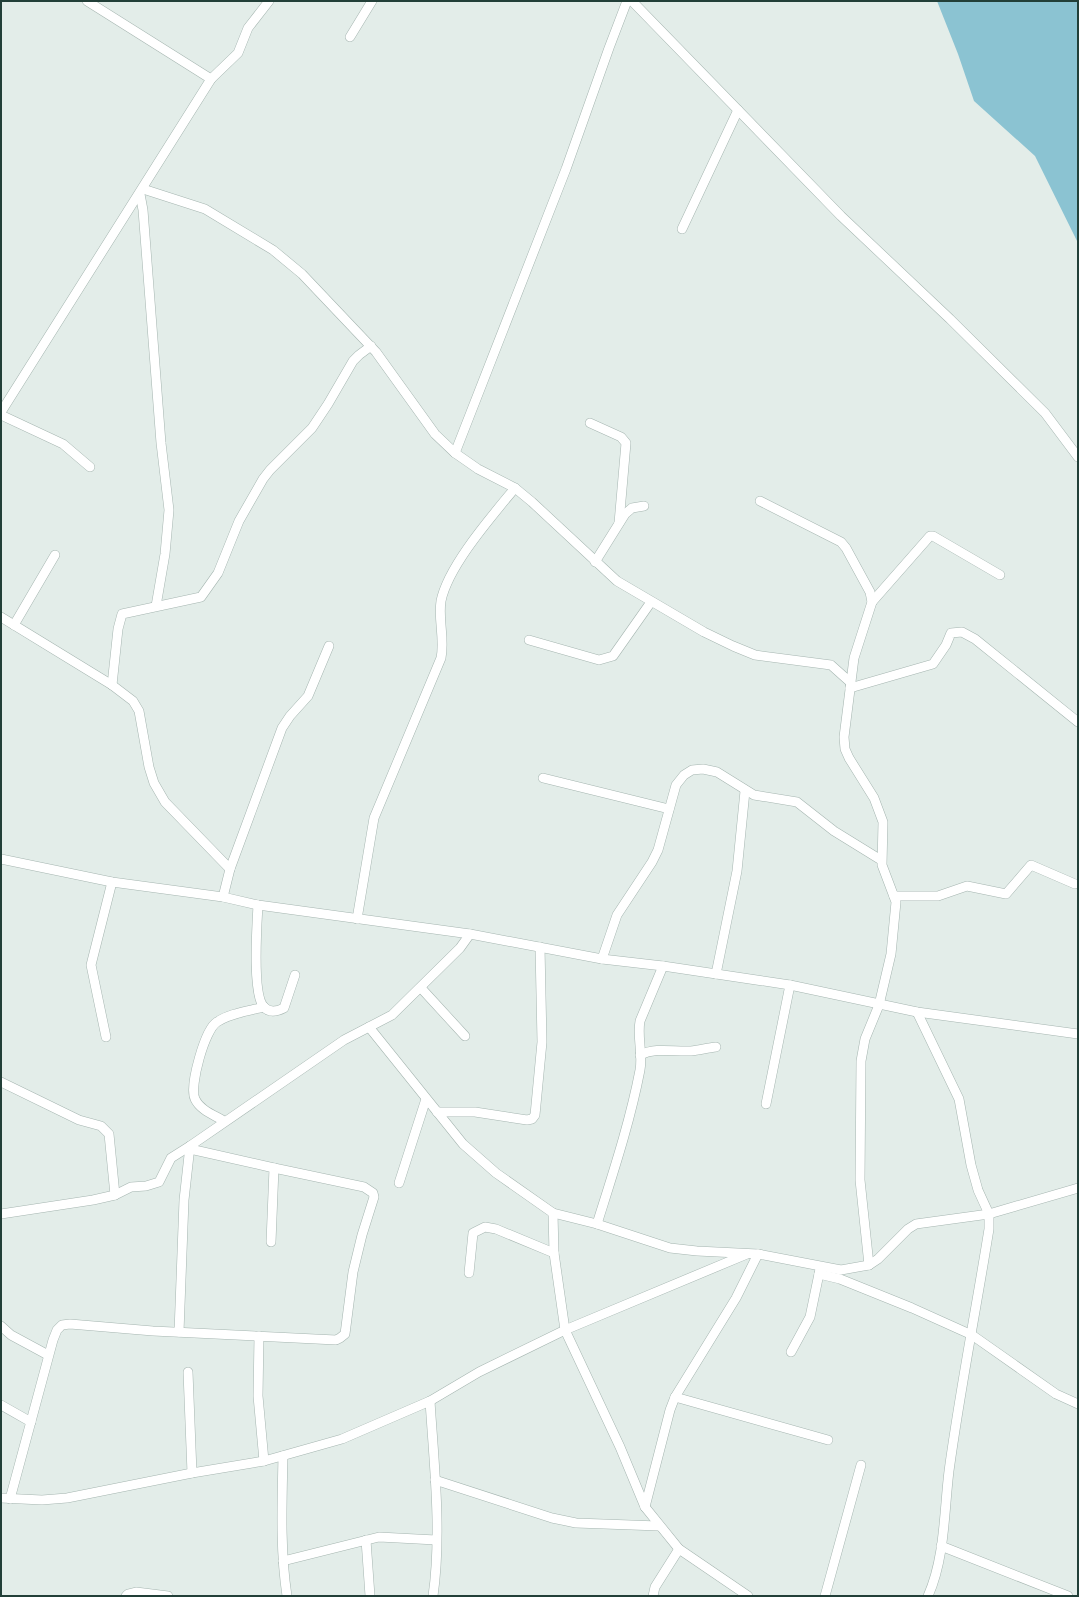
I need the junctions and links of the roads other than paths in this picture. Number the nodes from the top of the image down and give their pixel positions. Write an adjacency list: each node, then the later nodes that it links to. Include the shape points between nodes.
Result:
1 (87, 1): 7 (street)
2 (269, 1): 7 (street, via 248,28 238,53)
3 (372, 1): 6 (street)
4 (627, 1): 14 (street, via 566,169)
5 (632, 1): 8 (street)
6 (350, 36)
7 (211, 79): 9 (street)
8 (738, 110): 10 (street); 15 (street, via 841,216 1045,413)
9 (142, 192): 11 (street, via 204,209 273,250 302,274); 12 (street); 26 (street, via 161,443 169,510)
10 (682, 230)
11 (371, 346): 14 (street, via 435,434); 26 (street, via 353,361 312,428 263,479 239,521 218,573 201,597)
12 (1, 414): 16 (street, via 63,444)
13 (590, 423): 20 (street, via 621,437 626,443)
14 (455, 452): 17 (street, via 478,469)
15 (1078, 457)
16 (90, 466)
17 (515, 488): 22 (street); 45 (street, via 480,530 444,590 440,610 443,642 441,658 374,818)
18 (760, 501): 25 (street, via 841,542 870,592)
19 (644, 506): 20 (street, via 632,508)
20 (619, 523): 22 (street)
21 (55, 555): 28 (street)
22 (595, 562): 24 (street, via 617,582)
23 (1000, 575): 25 (street, via 930,536)
24 (651, 602): 29 (street, via 612,656 605,659 591,658); 32 (street, via 755,655 831,665)
25 (872, 602): 32 (street, via 855,653)
26 (156, 606): 31 (street, via 122,614)
27 (1, 617): 28 (street)
28 (14, 625): 31 (street)
29 (529, 640)
30 (329, 646): 39 (street, via 308,696 282,728)
31 (112, 685): 39 (street, via 133,701 139,711 149,767 154,783 165,802)
32 (850, 685): 33 (street, via 933,664 951,633 962,632 975,639); 38 (street, via 845,749 874,798 883,822)
33 (1078, 722)
34 (543, 778): 36 (street)
35 (746, 791): 36 (street, via 717,772 703,768 692,770 676,785); 38 (street, via 797,802 834,831); 50 (street, via 738,864)
36 (669, 809): 48 (street, via 658,850 617,916)
37 (2, 860): 40 (street)
38 (881, 860): 42 (street)
39 (230, 869): 43 (street)
40 (112, 882): 43 (street); 60 (street, via 91,965)
41 (1075, 884): 42 (street, via 1031,865 1006,894 967,886 938,896)
42 (894, 896): 54 (street, via 894,934)
43 (223, 897): 44 (street)
44 (258, 905): 45 (street); 55 (street, via 257,965 259,994)
45 (357, 919): 46 (street)
46 (470, 934): 47 (street); 53 (street, via 460,948)
47 (540, 947): 48 (street); 66 (street, via 542,1042 535,1115 527,1120 476,1112)
48 (602, 959): 49 (street)
49 (663, 966): 50 (street); 62 (street, via 640,1021)
50 (716, 974): 52 (street)
51 (295, 975): 55 (street, via 284,1008 276,1012)
52 (790, 985): 54 (street); 65 (street)
53 (421, 988): 57 (street, via 392,1015); 59 (street)
54 (879, 1004): 56 (street); 80 (street, via 863,1048 861,1076 860,1180)
55 (264, 1007): 67 (street, via 216,1022 206,1040 193,1090 195,1098 204,1109)
56 (917, 1012): 58 (street); 75 (street, via 959,1099 971,1165 978,1190)
57 (369, 1027): 64 (street); 67 (street, via 344,1040)
58 (1078, 1034)
59 (465, 1036)
60 (106, 1037)
61 (716, 1047): 62 (street, via 690,1051 650,1051)
62 (640, 1055): 76 (street, via 640,1068 629,1116)
63 (1, 1082): 72 (street, via 78,1120 106,1129 109,1134)
64 (426, 1099): 66 (street); 70 (street)
65 (766, 1104)
66 (437, 1112): 73 (street, via 481,1161)
67 (224, 1121): 68 (street)
68 (190, 1147): 69 (street); 72 (street, via 171,1158 159,1182 131,1187); 85 (street, via 184,1200)
69 (274, 1168): 77 (street); 87 (street, via 364,1187 373,1192 374,1197 353,1272 345,1334 336,1340)
70 (399, 1183)
71 (1078, 1188): 75 (street)
72 (115, 1195): 74 (street, via 69,1205)
73 (553, 1213): 76 (street); 78 (street)
74 (1, 1214)
75 (989, 1214): 80 (street, via 916,1224); 86 (street, via 989,1229)
76 (597, 1224): 79 (street, via 670,1248)
77 (271, 1242)
78 (554, 1253): 82 (street, via 496,1229 485,1227 473,1233); 84 (street)
79 (754, 1254): 81 (street); 84 (street); 91 (street, via 736,1298)
80 (869, 1265): 81 (street)
81 (820, 1271): 86 (street); 88 (street, via 810,1316)
82 (470, 1273)
83 (1, 1326): 89 (street, via 11,1335)
84 (565, 1330): 92 (street, via 479,1372); 103 (street)
85 (179, 1332): 87 (street); 89 (street, via 62,1325 57,1330)
86 (972, 1335): 93 (street, via 1056,1394); 107 (street, via 949,1470)
87 (259, 1336): 98 (street, via 258,1396)
88 (791, 1352)
89 (48, 1355): 95 (street)
90 (188, 1372): 100 (street)
91 (675, 1396): 96 (street); 103 (street)
92 (430, 1401): 97 (street, via 342,1439); 101 (street)
93 (1078, 1404)
94 (1, 1405): 95 (street)
95 (31, 1422): 102 (street)
96 (828, 1440)
97 (283, 1456): 98 (street); 109 (street)
98 (264, 1461): 100 (street)
99 (861, 1465): 117 (street)
100 (192, 1473): 102 (street, via 67,1498)
101 (435, 1480): 104 (street, via 552,1518 576,1523); 106 (street)
102 (6, 1499)
103 (645, 1507): 104 (street)
104 (659, 1526): 108 (street)
105 (366, 1540): 106 (street, via 389,1537); 109 (street); 113 (street)
106 (436, 1540): 114 (street)
107 (941, 1546): 118 (street, via 935,1579); 119 (street)
108 (679, 1549): 115 (street, via 655,1587); 116 (street)
109 (283, 1561): 112 (street)
110 (126, 1596): 111 (street, via 136,1592)
111 (168, 1596)
112 (287, 1596)
113 (370, 1596)
114 (433, 1596)
115 (653, 1596)
116 (748, 1596)
117 (824, 1596)
118 (928, 1596)
119 (1068, 1596)

